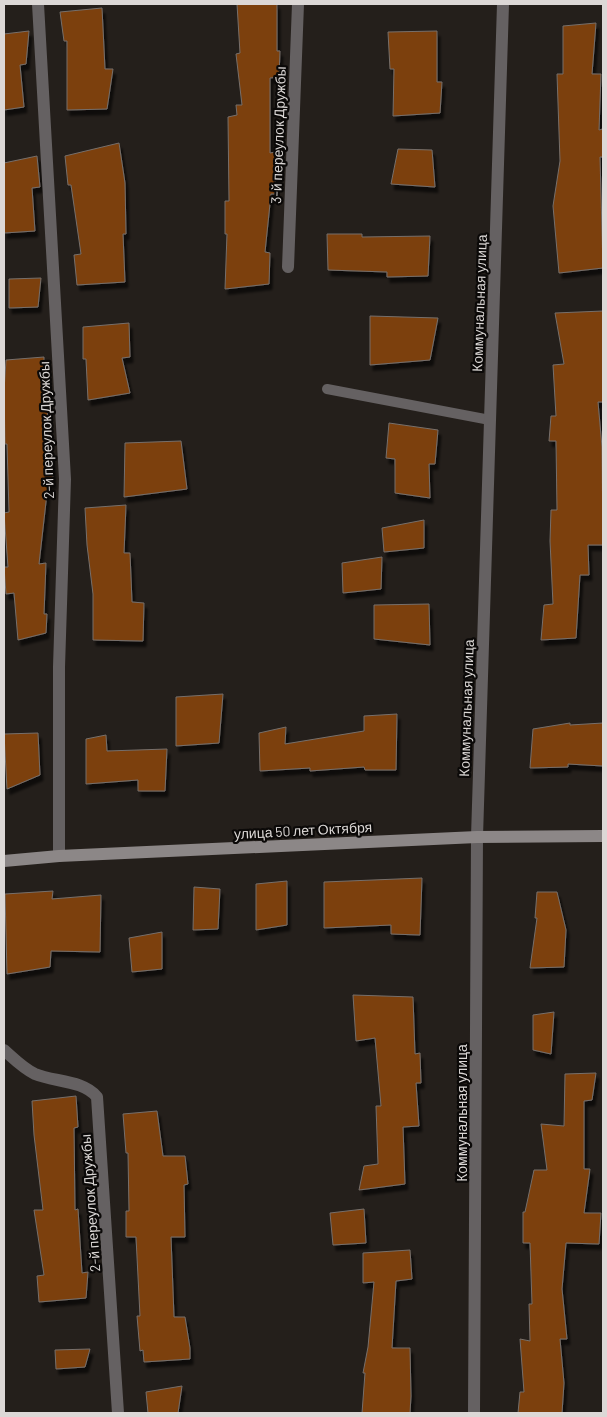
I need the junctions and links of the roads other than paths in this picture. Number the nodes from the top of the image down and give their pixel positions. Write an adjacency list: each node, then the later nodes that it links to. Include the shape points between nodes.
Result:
1 (38, 4): 9 (street, 2-й переулок Дружбы, via 65,479 59,667)
2 (298, 4): 4 (street, 3-й переулок Дружбы)
3 (503, 4): 6 (street, Коммунальная улица)
4 (288, 267)
5 (328, 389): 6 (lane)
6 (490, 420): 8 (street, Коммунальная улица)
7 (603, 836): 8 (main road, улица 50 лет Октября)
8 (477, 837): 9 (main road, улица 50 лет Октября); 13 (street, Коммунальная улица)
9 (59, 856): 10 (main road, улица 50 лет Октября)
10 (4, 861)
11 (4, 1050): 12 (street, 2-й переулок Дружбы, via 34,1074 81,1087 98,1097)
12 (118, 1413)
13 (474, 1413)

